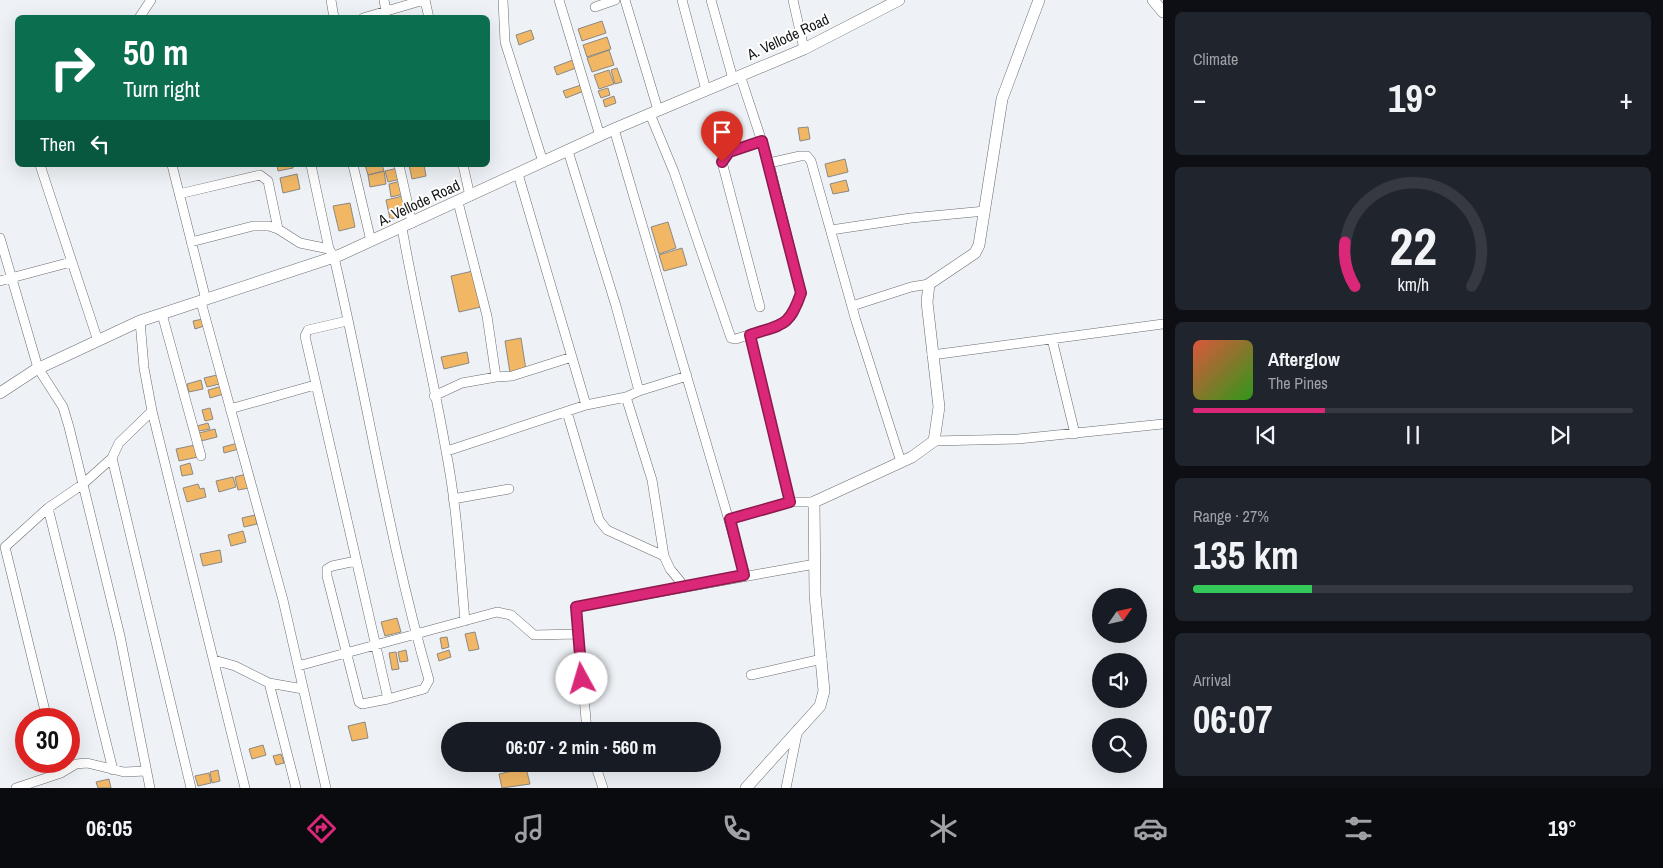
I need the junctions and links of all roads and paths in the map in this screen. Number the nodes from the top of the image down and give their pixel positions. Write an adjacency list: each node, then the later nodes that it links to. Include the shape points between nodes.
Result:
1 (152, 0): 19 (street)
2 (332, 0): 20 (street)
3 (384, 0): 17 (street)
4 (425, 0): 17 (street); 22 (street)
5 (503, 0): 31 (street, via 505,42)
6 (559, 0): 28 (street)
7 (615, 0): 16 (street)
8 (625, 0): 26 (street)
9 (682, 0): 25 (street)
10 (711, 0): 24 (street)
11 (793, 0): 23 (street)
12 (899, 0): 15 (main road, A. Vellode Road)
13 (1039, 0): 43 (main road, via 1002,99)
14 (1153, 0): 18 (main road)
15 (880, 5): 23 (main road, A. Vellode Road)
16 (595, 7)
17 (386, 12): 21 (street)
18 (1163, 12)
19 (141, 15)
20 (334, 15)
21 (373, 15)
22 (428, 15)
23 (804, 48): 24 (main road, A. Vellode Road)
24 (736, 77): 25 (main road, A. Vellode Road); 29 (street)
25 (706, 90): 26 (main road, A. Vellode Road)
26 (654, 112): 27 (main road, A. Vellode Road); 62 (street, via 728,333 736,339)
27 (614, 129): 28 (main road, A. Vellode Road); 68 (street)
28 (600, 136): 30 (main road, A. Vellode Road)
29 (762, 141): 32 (street); 56 (street, via 729,152 722,162)
30 (568, 151): 31 (main road, A. Vellode Road); 71 (street)
31 (543, 162): 39 (main road, A. Vellode Road)
32 (769, 164): 46 (street, via 807,156); 62 (street, via 801,293 794,314 786,323)
33 (41, 167): 51 (street)
34 (172, 167): 40 (street)
35 (311, 167): 50 (street)
36 (353, 167): 48 (street)
37 (399, 167): 44 (street)
38 (463, 167): 41 (street)
39 (518, 174): 41 (main road, A. Vellode Road); 66 (street)
40 (179, 194): 45 (street, via 260,175 268,181); 49 (street)
41 (470, 196): 42 (main road, A. Vellode Road)
42 (458, 202): 44 (main road, A. Vellode Road); 69 (street, via 487,316)
43 (986, 211): 46 (street); 54 (main road, via 975,252)
44 (407, 225): 48 (main road, A. Vellode Road); 73 (street)
45 (278, 229): 49 (street, via 254,226); 50 (street, via 300,243)
46 (831, 230): 57 (street)
47 (0, 238): 52 (street)
48 (371, 241): 50 (main road, A. Vellode Road)
49 (191, 242): 55 (street)
50 (331, 253): 55 (main road, A. Vellode Road); 60 (street)
51 (71, 262): 52 (street); 64 (street)
52 (11, 278): 53 (street); 67 (street)
53 (0, 281)
54 (928, 284): 57 (street); 65 (main road)
55 (204, 301): 58 (main road, A. Vellode Road); 76 (street)
56 (760, 306)
57 (852, 306): 85 (street)
58 (162, 314): 59 (main road, A. Vellode Road); 83 (street)
59 (140, 321): 64 (main road, A. Vellode Road); 77 (street)
60 (347, 321): 70 (street, via 305,333); 101 (street)
61 (1163, 324): 63 (street)
62 (750, 335): 89 (street)
63 (1052, 339): 65 (street); 80 (street)
64 (98, 341): 67 (main road, A. Vellode Road)
65 (932, 355): 81 (main road, via 939,407)
66 (572, 358): 69 (street, via 512,376); 75 (street)
67 (38, 368): 72 (main road, A. Vellode Road); 86 (street, via 63,407)
68 (687, 376): 71 (street); 92 (street)
69 (496, 377): 73 (street, via 462,383)
70 (315, 384): 76 (street); 95 (street)
71 (639, 391): 74 (street)
72 (0, 392)
73 (434, 396): 82 (street)
74 (626, 397): 75 (street); 94 (street, via 652,480)
75 (586, 405): 78 (street)
76 (230, 409): 106 (street)
77 (152, 410): 84 (street, via 119,443); 105 (street)
78 (567, 412): 82 (street); 94 (street, via 599,520 608,530)
79 (1163, 424): 80 (street)
80 (1076, 434): 81 (street, via 1018,440)
81 (934, 441): 85 (main road)
82 (446, 451): 88 (street)
83 (201, 456)
84 (112, 458): 86 (street); 121 (street)
85 (901, 462): 90 (main road)
86 (83, 484): 91 (street); 116 (street, via 120,636)
87 (508, 490): 88 (street)
88 (454, 499): 99 (street)
89 (790, 502): 90 (street); 92 (street)
90 (814, 502): 96 (main road)
91 (48, 508): 93 (street); 115 (street)
92 (730, 519): 97 (street)
93 (3, 544): 111 (street)
94 (664, 556): 98 (street)
95 (356, 562): 102 (street); 103 (street, via 327,569)
96 (815, 564): 97 (street); 104 (main road)
97 (744, 575): 98 (street)
98 (684, 586): 100 (street, via 579,605 575,610)
99 (465, 620): 100 (street, via 502,612 511,615 534,635); 101 (street)
100 (578, 634): 112 (street)
101 (416, 635): 102 (street); 110 (street, via 429,680 424,689)
102 (376, 645): 103 (street); 110 (street)
103 (346, 653): 106 (street); 110 (street, via 359,702)
104 (822, 659): 107 (street); 113 (main road, via 824,691 820,706)
105 (214, 660): 108 (street, via 235,666); 122 (street)
106 (298, 666): 109 (street)
107 (751, 675)
108 (269, 683): 109 (street); 123 (street)
109 (304, 689): 124 (street)
110 (388, 698)
111 (45, 708)
112 (586, 722)
113 (798, 729): 126 (main road); 127 (street)
114 (80, 764): 115 (street)
115 (114, 770): 116 (street)
116 (146, 771): 120 (street)
117 (598, 772): 125 (street)
118 (61, 773): 119 (street)
119 (16, 788)
120 (150, 788)
121 (191, 788)
122 (246, 788)
123 (296, 788)
124 (326, 788)
125 (603, 788)
126 (746, 788)
127 (786, 788)

